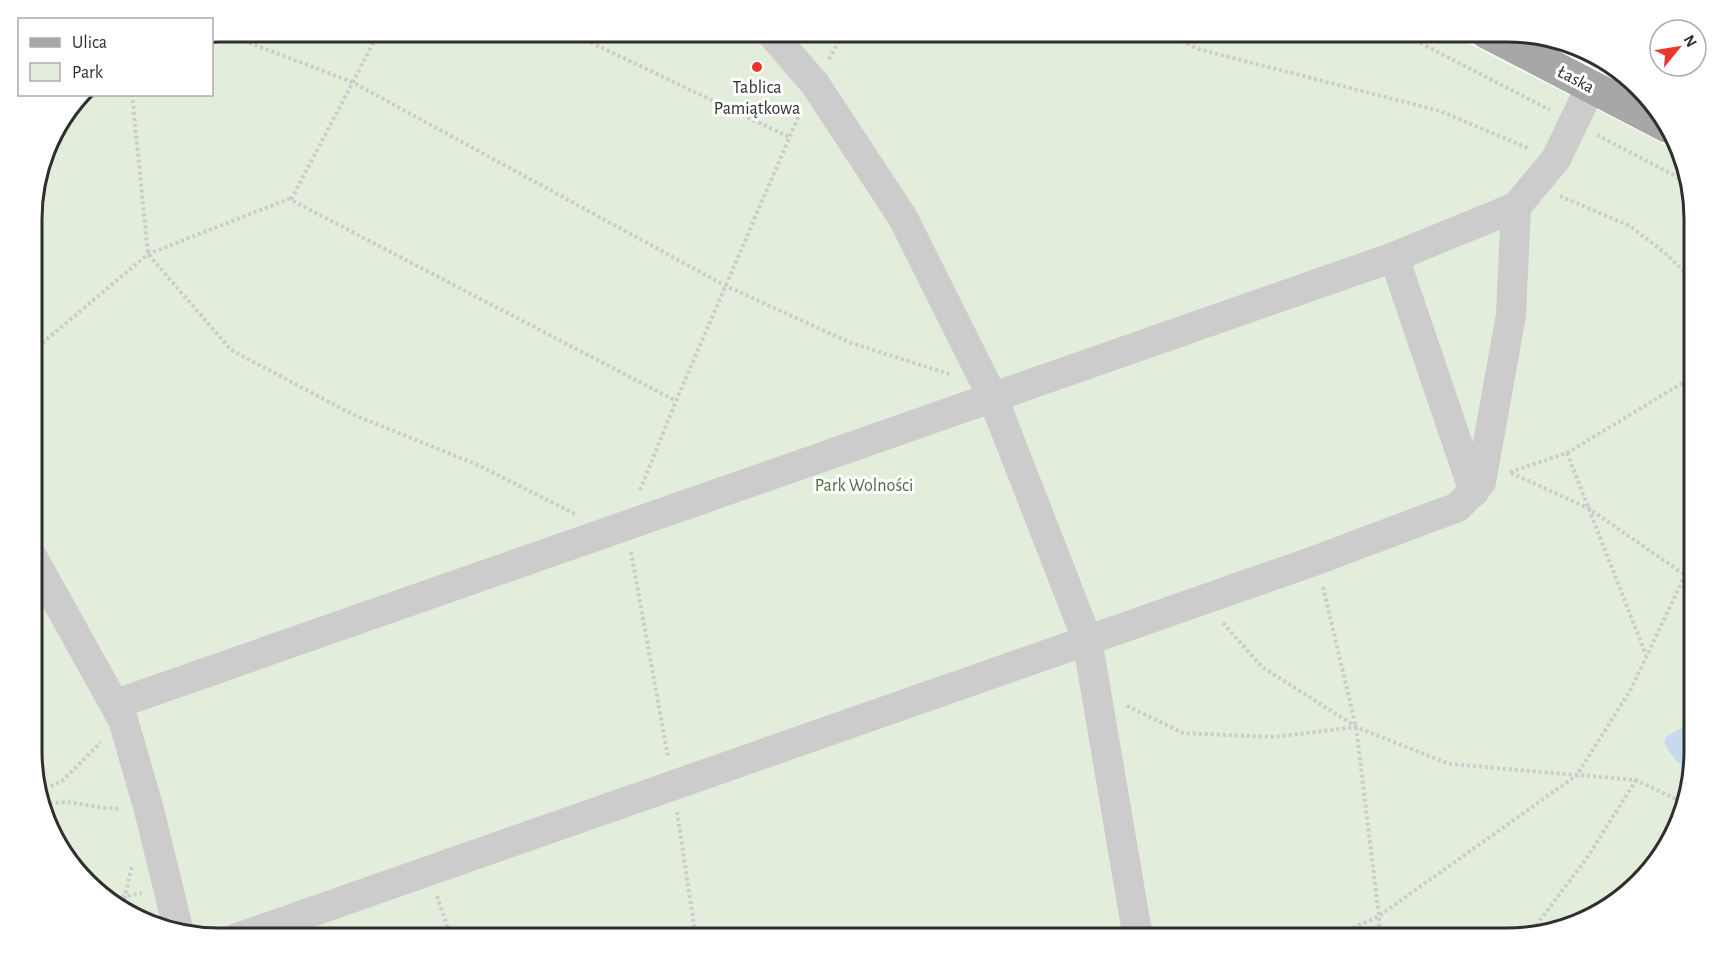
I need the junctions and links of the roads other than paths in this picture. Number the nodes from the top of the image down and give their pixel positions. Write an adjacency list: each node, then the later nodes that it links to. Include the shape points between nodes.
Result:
1 (779, 42): 7 (lane, via 815,84 903,218)
2 (1505, 42): 3 (main road, Łaska)
3 (1591, 86): 4 (main road, Łaska); 5 (lane, via 1556,159)
4 (1652, 118)
5 (1516, 207): 6 (lane); 8 (lane, via 1511,315)
6 (1394, 257): 7 (lane); 8 (lane)
7 (992, 393): 10 (lane); 11 (lane)
8 (1477, 487): 10 (lane, via 1458,507)
9 (42, 574): 11 (lane)
10 (1087, 639): 13 (lane); 14 (lane)
11 (120, 712): 12 (lane)
12 (177, 923)
13 (268, 928)
14 (1136, 928)

